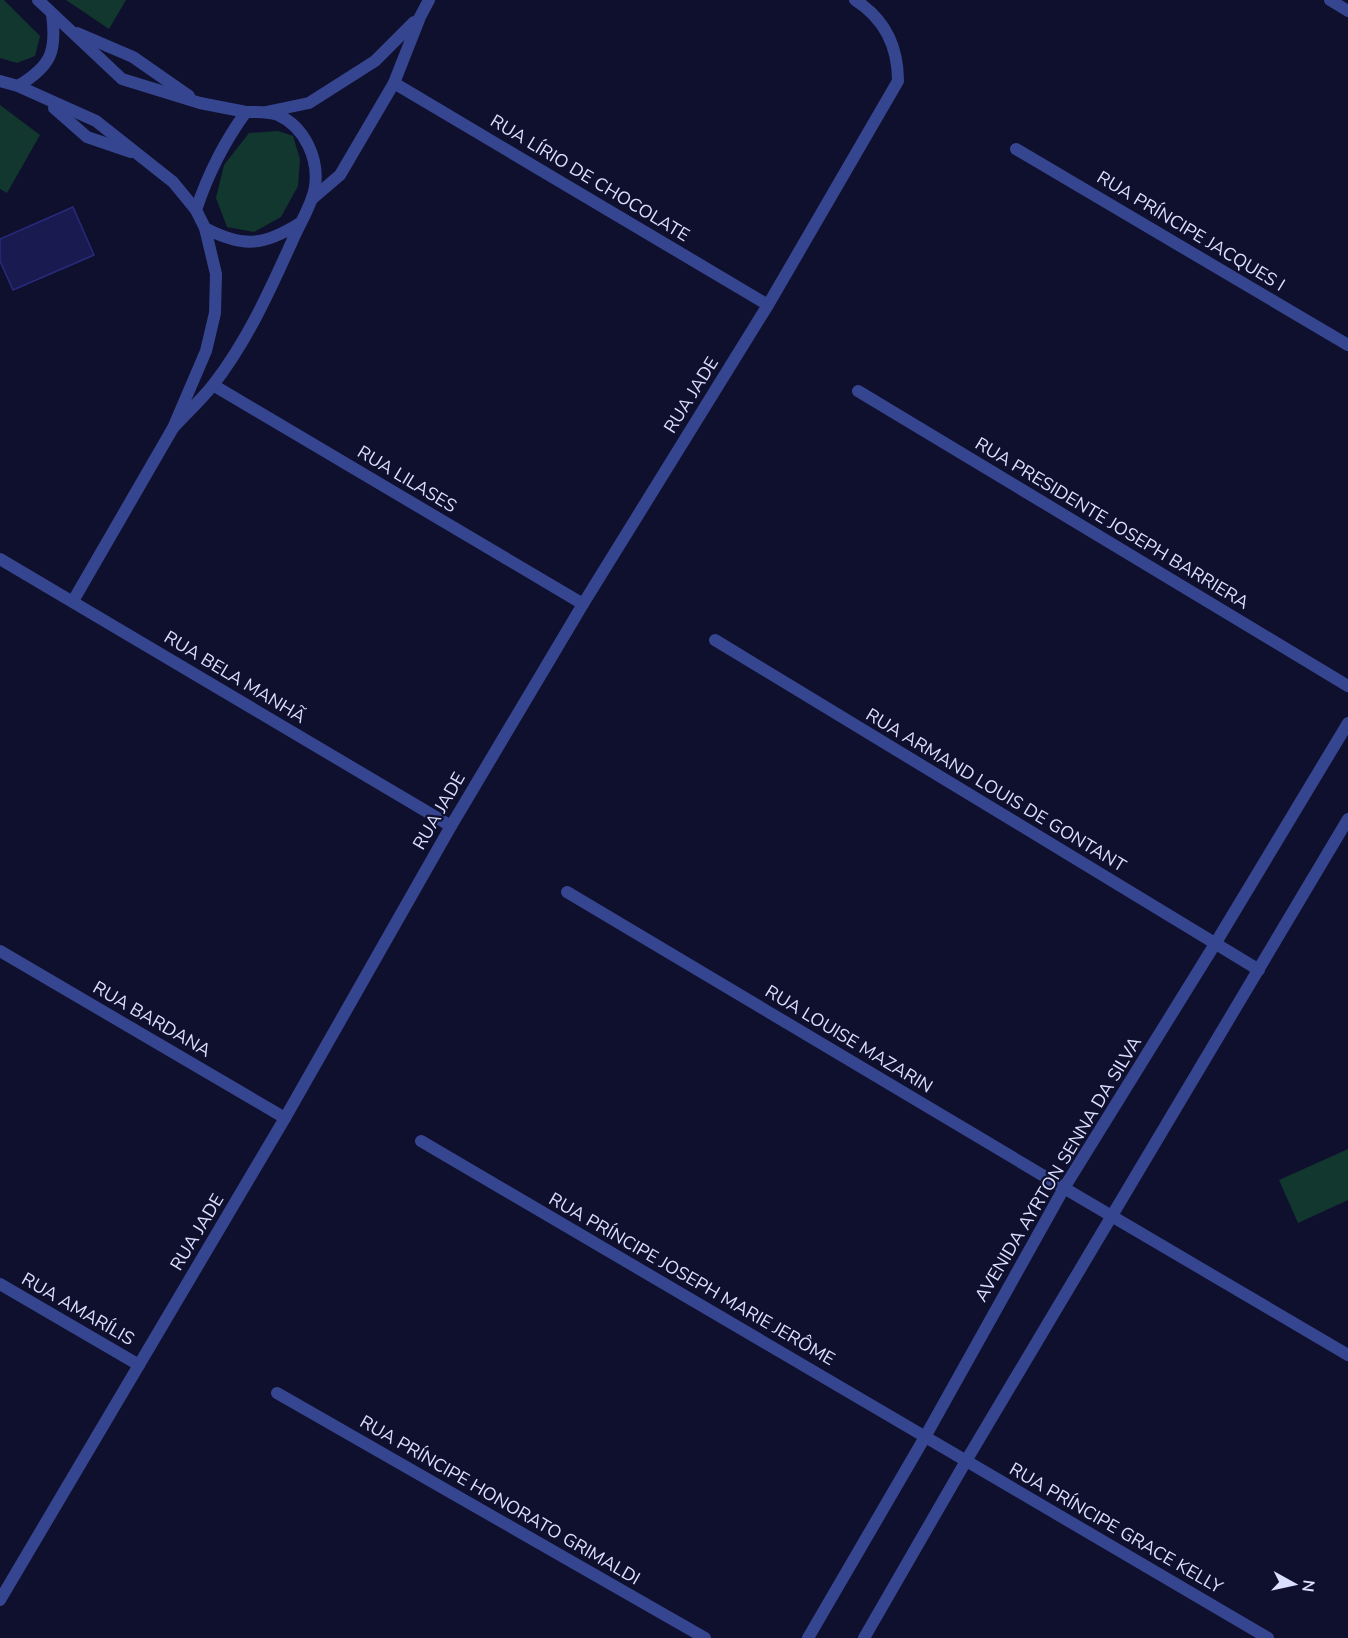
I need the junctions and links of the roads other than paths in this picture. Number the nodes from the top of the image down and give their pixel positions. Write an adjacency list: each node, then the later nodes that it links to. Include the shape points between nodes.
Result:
1 (38, 0): 6 (street)
2 (429, 0): 7 (street)
3 (855, 0): 22 (street, RUA JADE, via 870,11 892,40 898,81)
4 (1330, 0): 5 (street)
5 (1348, 10)
6 (52, 14): 8 (street); 11 (street, via 55,36 50,57 37,75)
7 (420, 17): 10 (street); 15 (street, via 375,61 309,103)
8 (69, 30): 13 (street, via 133,57); 13 (street, via 122,79)
9 (0, 81): 11 (street)
10 (394, 83): 18 (street, via 340,175); 22 (street, RUA LÍRIO DE CHOCOLATE)
11 (18, 86): 12 (street)
12 (44, 99): 17 (street, via 96,121); 17 (street, via 87,137)
13 (200, 103): 14 (street)
14 (246, 112): 15 (street); 19 (street, via 214,164)
15 (266, 112): 18 (street, via 289,121 303,136 316,172)
16 (1016, 149): 23 (street, RUA PRÍNCIPE JACQUES I)
17 (143, 157): 19 (street, via 173,182)
18 (312, 199): 20 (street)
19 (196, 210): 21 (street)
20 (300, 223): 21 (street, via 274,238 250,242 231,240); 24 (street, via 250,328)
21 (205, 228): 26 (street, via 216,274 216,313 206,351)
22 (768, 305): 29 (street, RUA JADE)
23 (1348, 345)
24 (213, 385): 26 (street); 29 (street, RUA LILASES)
25 (858, 391): 31 (street, RUA PRESIDENTE JOSEPH BARRIERA)
26 (173, 428): 28 (street)
27 (0, 559): 28 (street, RUA BELA MANHÃ)
28 (73, 601): 34 (street, RUA BELA MANHÃ)
29 (583, 604): 34 (street, RUA JADE)
30 (715, 640): 36 (street, RUA ARMAND LOUIS DE GONTANT)
31 (1348, 686)
32 (1348, 723): 36 (street, AVENIDA AYRTON SENNA DA SILVA)
33 (1348, 819): 38 (street)
34 (451, 826): 39 (street, RUA JADE)
35 (567, 892): 41 (street, RUA LOUISE MAZARIN)
36 (1215, 944): 38 (street, RUA ARMAND LOUIS DE GONTANT); 41 (street, AVENIDA AYRTON SENNA DA SILVA)
37 (0, 951): 39 (street, RUA BARDANA)
38 (1259, 970): 42 (street)
39 (285, 1118): 45 (street, RUA JADE)
40 (421, 1141): 47 (street, RUA PRÍNCIPE JOSEPH MARIE JERÔME)
41 (1064, 1188): 42 (street, RUA LOUISE MAZARIN); 47 (street, AVENIDA AYRTON SENNA DA SILVA)
42 (1112, 1216): 44 (street, RUA LOUISE MAZARIN); 49 (street)
43 (0, 1284): 45 (street, RUA AMARÍLIS)
44 (1348, 1355)
45 (139, 1365): 50 (street, RUA JADE)
46 (277, 1393): 51 (street, RUA PRÍNCIPE HONORATO GRIMALDI)
47 (925, 1437): 48 (street, RUA PRÍNCIPE JOSEPH MARIE JERÔME); 52 (street, AVENIDA AYRTON SENNA DA SILVA)
48 (945, 1448): 49 (street, RUA PRÍNCIPE GRACE KELLY)
49 (966, 1461): 53 (street); 54 (street, RUA PRÍNCIPE GRACE KELLY)
50 (0, 1600)
51 (705, 1638)
52 (808, 1638)
53 (864, 1638)
54 (1268, 1638)

